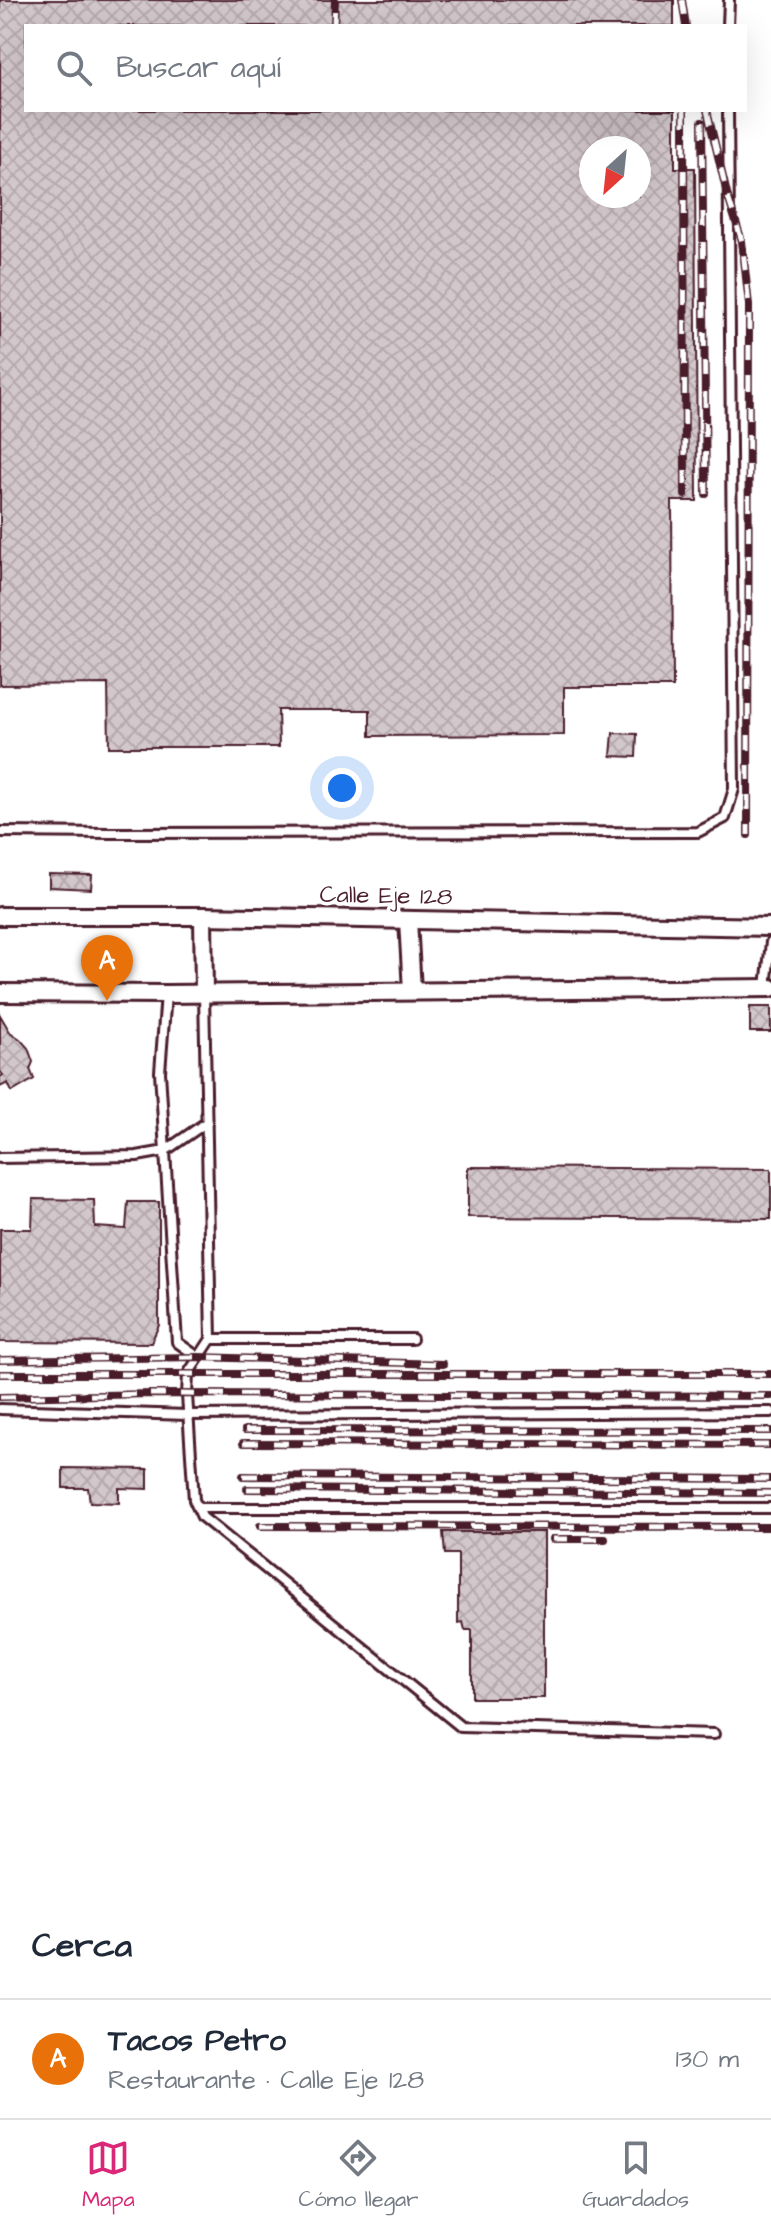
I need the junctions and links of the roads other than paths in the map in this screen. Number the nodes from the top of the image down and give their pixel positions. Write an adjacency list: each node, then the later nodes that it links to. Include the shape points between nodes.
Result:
1 (729, 0): 2 (lane)
2 (728, 24)
3 (728, 112): 4 (lane, via 734,789 725,818 698,832)
4 (0, 832)
5 (0, 916): 6 (street, Calle Eje 128)
6 (203, 916): 7 (street, Calle Eje 128); 13 (street)
7 (408, 920): 8 (street, Calle Eje 128); 11 (street)
8 (771, 927)
9 (771, 942): 10 (lane)
10 (768, 988): 11 (street)
11 (412, 991): 13 (street)
12 (0, 993): 14 (street)
13 (204, 993): 14 (street); 15 (lane)
14 (166, 994): 16 (lane, via 160,1072)
15 (207, 1122): 16 (lane); 18 (lane)
16 (165, 1151): 17 (lane); 20 (lane, via 177,1342)
17 (0, 1158)
18 (211, 1339): 19 (lane); 20 (lane)
19 (412, 1339)
20 (198, 1357): 23 (lane, via 188,1374)
21 (0, 1409): 23 (lane)
22 (771, 1412): 23 (lane)
23 (188, 1415): 24 (lane)
24 (198, 1508): 25 (lane); 26 (lane, via 202,1517 461,1727)
25 (771, 1508)
26 (714, 1734)

